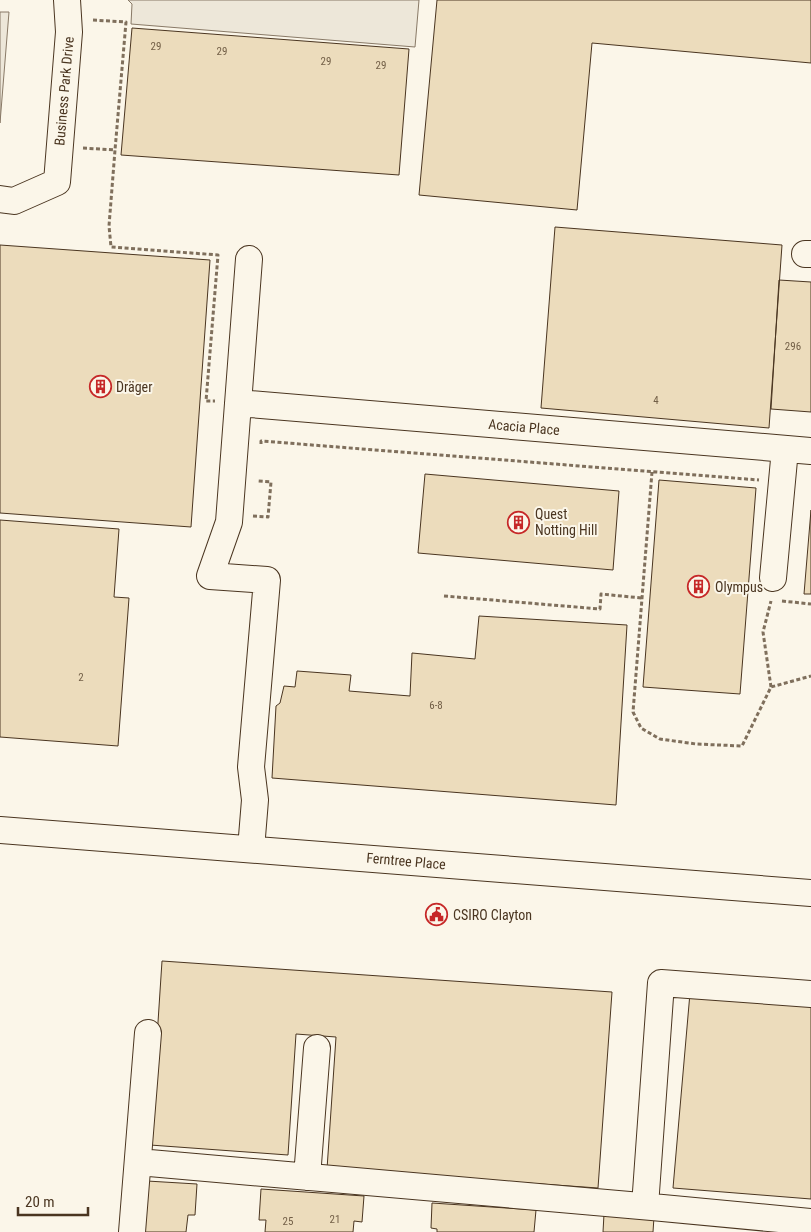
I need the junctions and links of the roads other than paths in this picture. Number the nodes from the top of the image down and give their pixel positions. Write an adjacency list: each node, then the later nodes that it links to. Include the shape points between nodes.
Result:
1 (68, 9): 2 (street, Business Park Drive, via 57,182 14,200)
2 (0, 200)
3 (249, 259): 4 (street)
4 (238, 403): 5 (street, Acacia Place); 9 (street, via 229,522 210,576 266,580 251,767 255,800)
5 (785, 448): 6 (street, Acacia Place); 7 (street)
6 (811, 451)
7 (772, 589)
8 (0, 830): 9 (street, Ferntree Place)
9 (251, 849): 10 (street, Ferntree Place)
10 (811, 893)
11 (811, 994): 16 (street, via 661,983)
12 (148, 1033): 14 (street)
13 (317, 1048): 15 (street)
14 (138, 1162): 15 (street); 18 (street)
15 (307, 1177): 16 (street)
16 (645, 1206): 17 (street)
17 (811, 1222)
18 (132, 1232)

